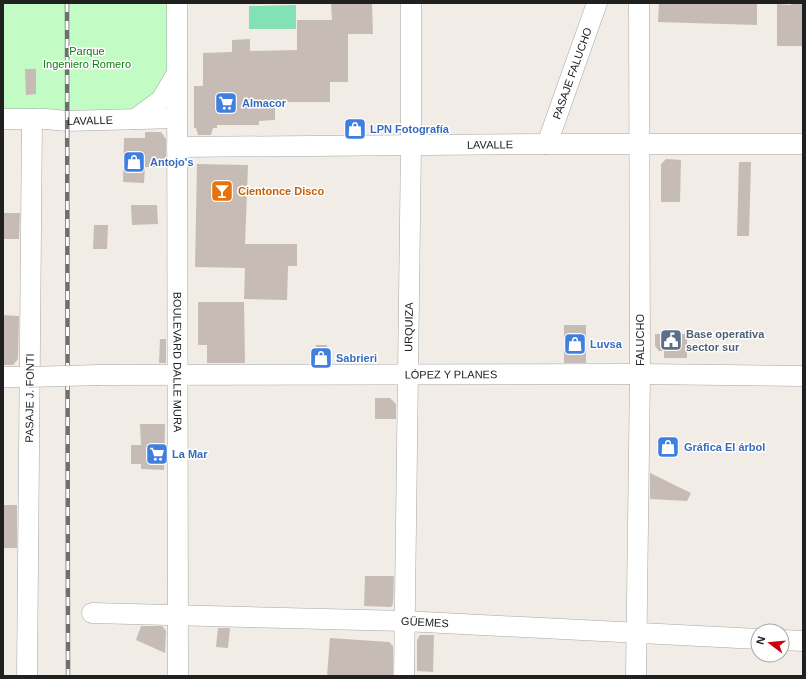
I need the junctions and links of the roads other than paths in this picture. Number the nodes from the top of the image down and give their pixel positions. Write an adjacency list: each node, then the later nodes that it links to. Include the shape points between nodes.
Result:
1 (177, 3): 5 (street, BOULEVARD DALLE MURA)
2 (411, 3): 13 (street, URQUIZA)
3 (597, 3): 10 (street, PASAJE FALUCHO)
4 (639, 3): 11 (street, FALUCHO)
5 (178, 72): 6 (street, via 161,100); 7 (street, BOULEVARD DALLE MURA)
6 (135, 118): 7 (street, LAVALLE); 9 (street, LAVALLE, via 67,121)
7 (177, 118): 14 (street, BOULEVARD DALLE MURA)
8 (3, 119): 9 (street, LAVALLE)
9 (32, 119): 20 (street, PASAJE J. FONTI)
10 (547, 144): 11 (street, LAVALLE); 13 (street, LAVALLE)
11 (639, 144): 12 (street, LAVALLE); 15 (street, FALUCHO)
12 (803, 144)
13 (411, 145): 14 (street, LAVALLE); 17 (street, URQUIZA)
14 (177, 146): 16 (street, BOULEVARD DALLE MURA)
15 (640, 374): 17 (street, LÓPEZ Y PLANES); 18 (street, LÓPEZ Y PLANES); 24 (street, FALUCHO)
16 (177, 375): 17 (street, LÓPEZ Y PLANES); 20 (street, LÓPEZ Y PLANES, bridge); 22 (street, BOULEVARD DALLE MURA)
17 (409, 375): 23 (street, URQUIZA)
18 (803, 376)
19 (3, 377): 20 (street)
20 (30, 377): 28 (street, PASAJE J. FONTI)
21 (92, 613): 22 (street, GÜEMES)
22 (178, 615): 23 (street, GÜEMES); 29 (street, BOULEVARD DALLE MURA)
23 (404, 621): 24 (street, GÜEMES); 30 (street, URQUIZA)
24 (637, 633): 25 (street, GÜEMES); 31 (street, FALUCHO)
25 (750, 639)
26 (790, 640): 27 (street)
27 (803, 641)
28 (27, 676)
29 (178, 676)
30 (404, 676)
31 (636, 676)

